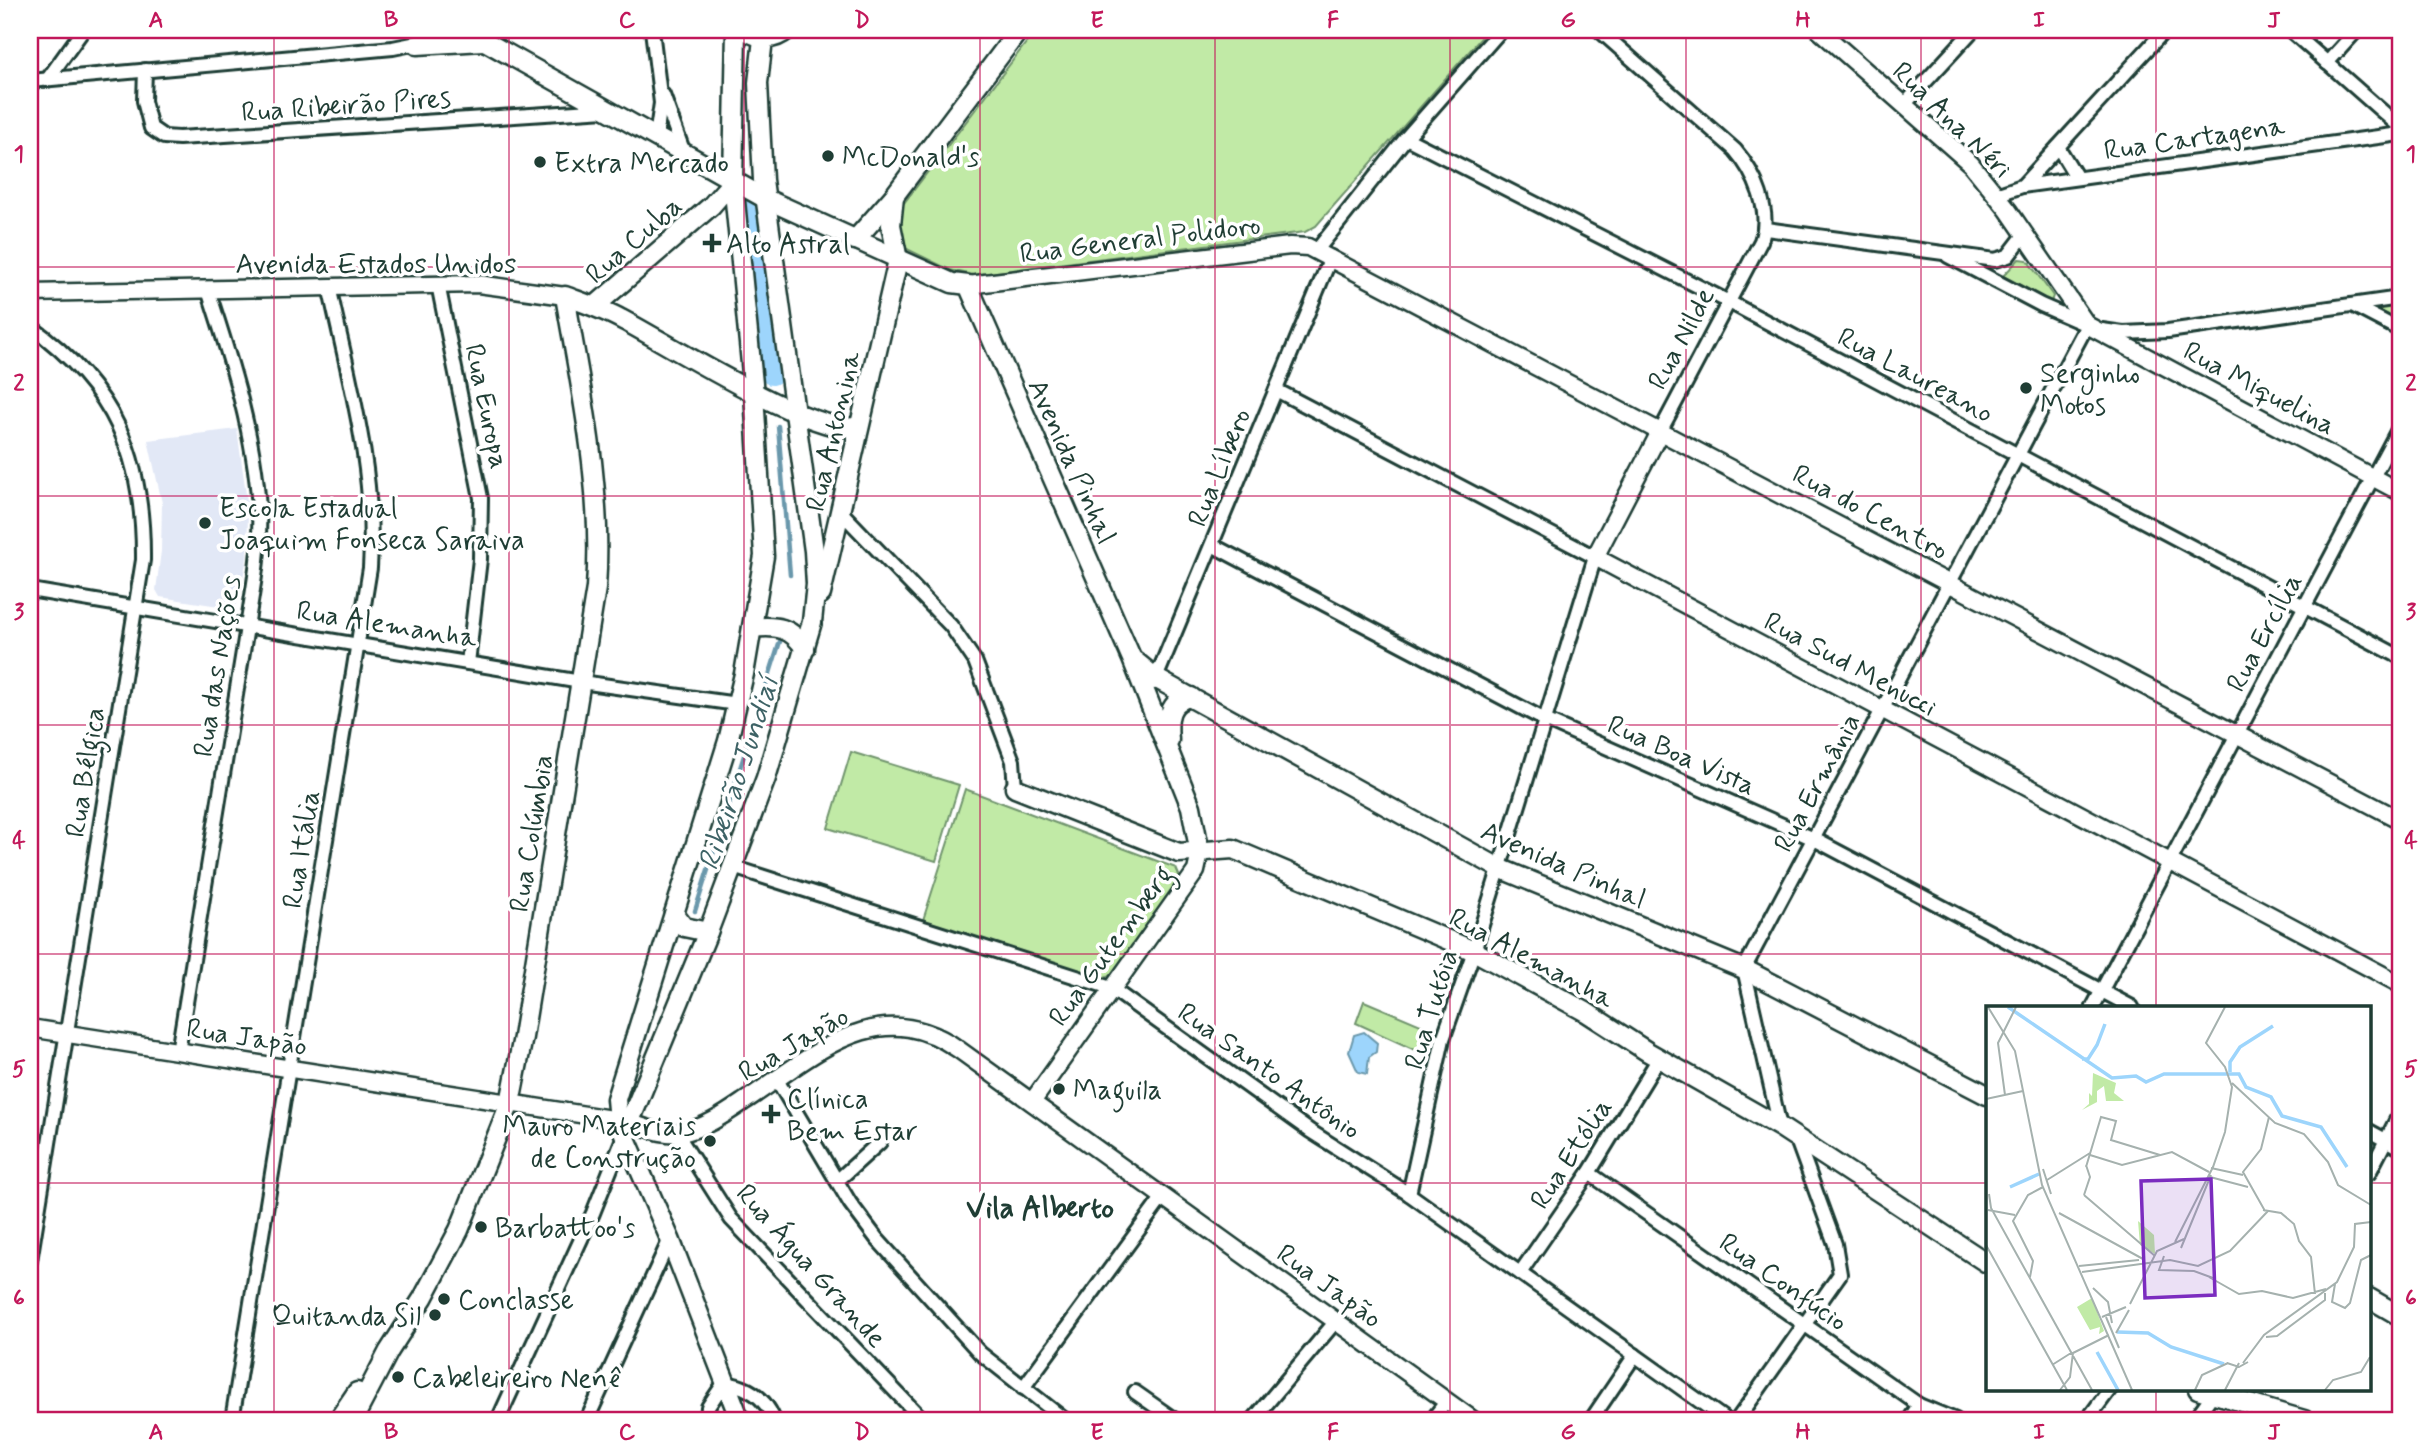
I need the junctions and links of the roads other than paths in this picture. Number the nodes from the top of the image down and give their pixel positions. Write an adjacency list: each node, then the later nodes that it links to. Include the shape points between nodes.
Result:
1 (83, 30): 21 (street)
2 (445, 30): 18 (street)
3 (465, 30): 17 (main road)
4 (652, 30): 23 (street)
5 (736, 30): 33 (main road)
6 (745, 30): 16 (main road)
7 (787, 30): 16 (main road, via 778,37)
8 (1019, 30): 36 (main road)
9 (1502, 30): 29 (street, Rua Líbero)
10 (1599, 30): 38 (street, via 1742,159 1763,207)
11 (1819, 30): 24 (street, Rua Ana Néri)
12 (1973, 30): 24 (street)
13 (2165, 30): 30 (street)
14 (2290, 30): 19 (street)
15 (2357, 30): 19 (street)
16 (764, 34): 37 (main road, via 759,115)
17 (482, 35): 18 (main road); 25 (main road)
18 (417, 45): 20 (street)
19 (2327, 62): 26 (street)
20 (145, 70): 21 (street); 25 (street, Rua Ribeirão Pires, via 144,101 151,128 164,137)
21 (47, 80): 22 (street)
22 (30, 81)
23 (660, 85): 28 (street); 31 (street)
24 (1904, 105): 35 (street, Rua Ana Néri, via 1971,164)
25 (607, 110): 28 (main road)
26 (2400, 127)
27 (2400, 134): 32 (street, Rua Cartagena)
28 (656, 138): 31 (main road)
29 (1406, 138): 41 (street, Rua Líbero); 51 (street, Rua Laureano)
30 (2058, 147): 32 (street); 34 (street)
31 (684, 153): 33 (main road)
32 (2077, 178): 34 (street, Rua Cartagena)
33 (733, 181): 37 (main road); 53 (main road, Rua Cuba, via 711,206); 60 (main road)
34 (2022, 186): 35 (street, Rua Cartagena)
35 (1996, 195): 39 (street, Rua Ana Néri)
36 (894, 196): 40 (main road); 43 (main road, via 891,225)
37 (766, 199): 40 (main road); 61 (main road)
38 (1766, 229): 42 (street); 51 (street, Rua Nilde)
39 (2025, 234): 42 (street, via 2001,260); 55 (street, Rua Ana Néri)
40 (855, 240): 43 (main road)
41 (1324, 254): 45 (street, Rua General Polidoro, via 1290,246); 59 (street, Rua Líbero); 64 (street, Rua do Centro)
42 (1948, 256): 55 (street)
43 (898, 260): 45 (main road); 62 (main road, Rua Antonina)
44 (438, 284): 46 (street, Avenida Estados Unidos); 49 (street, Avenida Estados Unidos, via 522,288); 81 (street, Rua Europa, via 481,498 480,559)
45 (968, 285): 83 (main road, Avenida Pinhal, via 1132,659)
46 (329, 286): 47 (street, Avenida Estados Unidos); 78 (street, Rua Itália, via 368,465 372,506 370,568)
47 (208, 290): 48 (street, Avenida Estados Unidos); 76 (street, Rua das Nações, via 226,344 256,480 257,561)
48 (30, 293)
49 (565, 296): 53 (main road, Avenida Estados Unidos); 82 (main road, Rua Colúmbia, via 591,446 597,515 596,588)
50 (2400, 298): 52 (street)
51 (1729, 302): 64 (street, Rua Nilde); 65 (street, Rua Laureano)
52 (2352, 305): 56 (street); 57 (street)
53 (595, 306): 60 (main road, Avenida Estados Unidos)
54 (30, 326): 73 (street, Rua Bélgica, via 83,373 124,435 142,501 143,560)
55 (2091, 327): 57 (street, via 2130,333); 58 (street, Rua Miquelina); 65 (street, Rua Ermânia)
56 (2400, 330)
57 (2168, 331): 58 (street)
58 (2124, 345): 66 (street, Rua Miquelina)
59 (1276, 390): 69 (street, Rua Líbero); 70 (street, Rua Sud Menucci)
60 (754, 394): 61 (main road, Avenida Estados Unidos); 77 (main road, via 764,556)
61 (795, 411): 62 (main road, Avenida Estados Unidos, via 846,428); 75 (main road, via 814,551)
62 (859, 425): 68 (main road, Rua Antonina)
63 (2400, 426): 66 (street, Rua Ercília)
64 (1661, 430): 70 (street, Rua Nilde); 71 (street, Rua do Centro)
65 (2016, 454): 71 (street, Rua Ermânia); 74 (street, Rua Laureano)
66 (2373, 477): 67 (street, Rua Miquelina); 74 (street, Rua Ercília)
67 (2400, 492)
68 (841, 512): 75 (main road, Rua Antonina); 90 (street, via 951,626 975,661 1013,761)
69 (1212, 545): 83 (street, Rua Líbero); 87 (street, Rua Boa Vista)
70 (1595, 557): 86 (street, Rua Sud Menucci); 87 (street, Rua Nilde)
71 (1951, 583): 86 (street, Rua Ermânia); 88 (street, Rua do Centro)
72 (30, 590): 73 (street, Rua Alemanha)
73 (136, 606): 76 (street, Rua Alemanha); 107 (street, Rua Bélgica)
74 (2305, 607): 80 (street, Rua Laureano); 88 (street, Rua Ercília)
75 (814, 614): 79 (main road)
76 (247, 627): 78 (street, Rua Alemanha); 108 (street, Rua das Nações)
77 (752, 628): 79 (main road, via 791,631); 85 (main road)
78 (358, 645): 81 (street, Rua Alemanha); 110 (street, Rua Itália)
79 (805, 649): 95 (main road)
80 (2400, 657)
81 (468, 663): 82 (street, Rua Alemanha)
82 (581, 682): 85 (street, Rua Alemanha); 113 (main road, Rua Colúmbia)
83 (1151, 686): 84 (main road, Avenida Pinhal); 89 (main road, Rua Gutemberg)
84 (1191, 697): 89 (main road, via 1177,701 1168,716); 96 (main road, Avenida Pinhal)
85 (737, 704): 97 (main road)
86 (1883, 710): 92 (street, Rua Ermânia); 94 (street, Rua Sud Menucci)
87 (1545, 720): 92 (street, Rua Boa Vista); 96 (street, Rua Tutóia)
88 (2237, 734): 91 (street, Rua do Centro); 94 (street, Rua Ercília)
89 (1170, 751): 93 (main road, Rua Gutemberg, via 1191,807)
90 (1015, 788): 93 (main road, Rua Alemanha, via 1172,852)
91 (2400, 820)
92 (1814, 839): 100 (street, Rua Ermânia); 103 (street, Rua Boa Vista)
93 (1200, 853): 99 (main road, Rua Alemanha, via 1233,849); 102 (street, Rua Gutemberg, via 1196,871)
94 (2169, 862): 101 (street, Rua Sud Menucci); 103 (street, Rua Ercília)
95 (733, 867): 98 (main road); 102 (street, Rua Santo Antônio)
96 (1499, 868): 99 (street, Rua Tutóia); 100 (main road, Avenida Pinhal)
97 (674, 915): 98 (main road, via 684,927); 116 (main road, via 616,1099)
98 (708, 932): 116 (main road)
99 (1474, 951): 109 (main road, Rua Alemanha); 127 (street, Rua Tutóia, via 1438,1056)
100 (1744, 969): 112 (main road, Avenida Pinhal); 117 (street)
101 (2400, 984)
102 (1111, 988): 114 (street, Rua Gutemberg); 127 (street, Rua Santo Antônio, via 1310,1131)
103 (2101, 991): 104 (street, Rua Ercília); 105 (street, Rua Boa Vista)
104 (2094, 1006)
105 (2130, 1006)
106 (30, 1028): 107 (street, Rua Japão)
107 (67, 1034): 108 (street, Rua Japão); 130 (street, Rua Bélgica)
108 (178, 1052): 110 (street, Rua Japão)
109 (1659, 1058): 117 (main road, Rua Alemanha); 125 (street, Rua Etólia)
110 (288, 1070): 113 (street, Rua Japão); 146 (street, Rua Itália)
111 (777, 1080): 114 (street, Rua Japão, via 851,1034 900,1025 937,1034); 119 (street, Rua Japão, via 711,1121); 126 (street)
112 (1986, 1094)
113 (510, 1102): 116 (street, Rua Japão); 137 (main road, Rua Colúmbia, via 459,1230)
114 (1031, 1102): 128 (street, Rua Japão)
115 (2400, 1114): 121 (street)
116 (624, 1126): 119 (street, Rua Japão); 129 (main road); 149 (street, via 593,1213)
117 (1780, 1127): 120 (main road, Rua Alemanha)
118 (2370, 1132): 121 (street)
119 (677, 1133): 154 (street, Rua Água Grande, via 731,1219)
120 (1797, 1140): 131 (main road, Rua Alemanha); 136 (street, via 1840,1267 1837,1280)
121 (2386, 1140): 123 (street); 124 (street)
122 (880, 1142): 126 (street)
123 (2400, 1148)
124 (2370, 1171)
125 (1588, 1173): 132 (street, Rua Etólia); 136 (street, Rua Confúcio)
126 (837, 1181): 140 (street, via 877,1239 980,1353)
127 (1409, 1194): 132 (street, Rua Santo Antônio)
128 (1162, 1198): 135 (street, Rua Japão); 140 (street)
129 (670, 1239): 139 (main road); 150 (street)
130 (30, 1261)
131 (1986, 1262)
132 (1520, 1273): 138 (street, Rua Santo Antônio)
133 (2370, 1299): 134 (main road)
134 (2400, 1317)
135 (1336, 1321): 144 (street, Rua Japão); 157 (street)
136 (1805, 1326): 145 (street, Rua Confúcio); 162 (street)
137 (389, 1351): 147 (main road, Rua Colúmbia); 148 (main road, Rua Colúmbia)
138 (1635, 1355): 160 (street); 161 (street, Rua Santo Antônio)
139 (724, 1382): 151 (street, via 708,1407); 152 (main road); 153 (street, via 754,1392)
140 (1023, 1388): 155 (street)
141 (2109, 1390): 165 (street)
142 (2206, 1391): 166 (street); 167 (main road)
143 (1135, 1392): 156 (street)
144 (1446, 1402): 158 (street); 159 (street, Rua Japão)
145 (1919, 1405): 163 (street); 164 (street, Rua Confúcio)
146 (232, 1420)
147 (338, 1420)
148 (353, 1420)
149 (498, 1420)
150 (587, 1420)
151 (707, 1420)
152 (740, 1420)
153 (775, 1420)
154 (923, 1420)
155 (1065, 1420)
156 (1175, 1420)
157 (1253, 1420)
158 (1432, 1420)
159 (1473, 1420)
160 (1591, 1420)
161 (1726, 1420)
162 (1737, 1420)
163 (1909, 1420)
164 (1956, 1420)
165 (2087, 1420)
166 (2194, 1420)
167 (2304, 1420)

